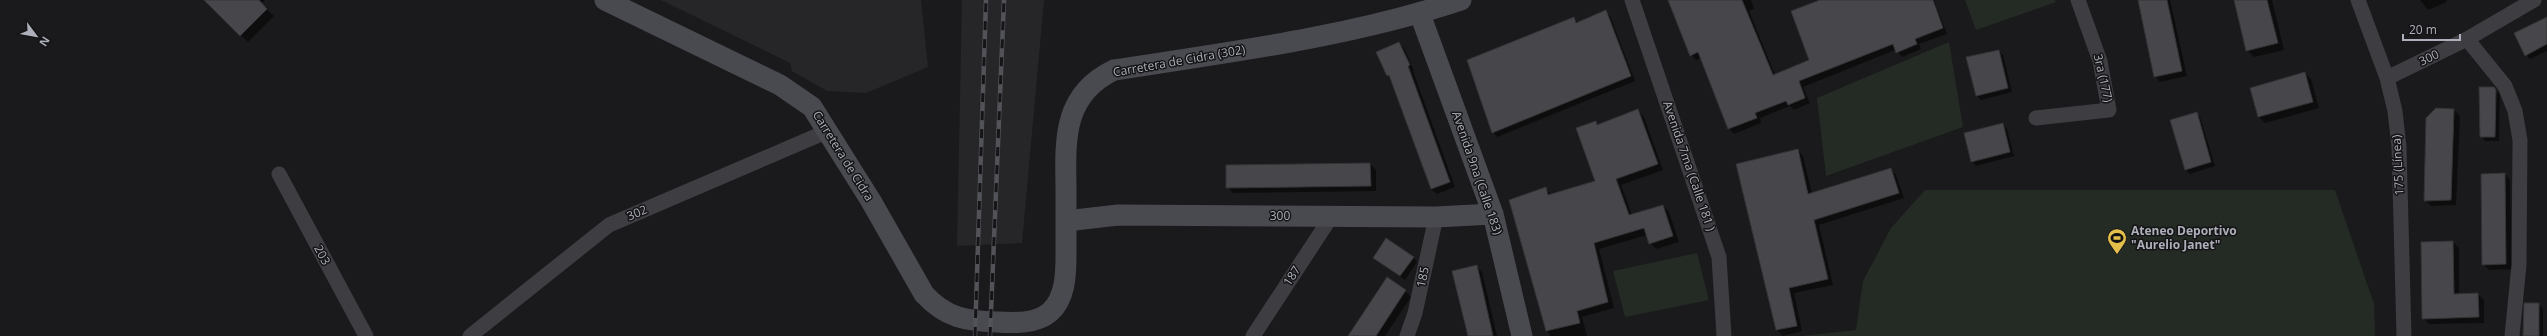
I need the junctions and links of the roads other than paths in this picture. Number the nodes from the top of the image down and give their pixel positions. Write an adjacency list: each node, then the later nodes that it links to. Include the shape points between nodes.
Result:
1 (605, 0): 11 (main road, Carretera de Cidra, via 794,92 812,107)
2 (1461, 0): 7 (main road, Carretera de Cidra (302))
3 (1632, 0): 23 (street, Avenida 7ma (Calle 181 ), via 1719,257)
4 (2078, 0): 10 (street, 3ra (177), via 2100,61 2109,110)
5 (2358, 0): 9 (street, 175 (Línea))
6 (2534, 0): 8 (street, 300)
7 (1420, 14): 13 (main road, Avenida 9na (Calle 183)); 16 (main road, Carretera de Cidra (302), via 1317,38 1114,70 1098,78 1084,92 1072,113 1065,143)
8 (2467, 39): 9 (street, 300); 25 (street, via 2505,86 2515,111 2520,140 2519,265)
9 (2387, 78): 24 (street, 175 (Línea), via 2395,111 2399,148)
10 (2036, 118)
11 (828, 131): 17 (main road, Carretera de Cidra, via 924,294 934,304 958,318); 19 (street, 302, via 609,225)
12 (279, 174): 18 (street, 203)
13 (1493, 214): 15 (main road, 300); 22 (main road, Avenida 9na (Calle 183))
14 (1331, 216): 15 (main road, 300); 16 (main road, 300, via 1118,215); 20 (street, 187)
15 (1436, 217): 21 (street, 185, via 1415,313)
16 (1066, 221): 17 (main road, Carretera de Cidra (302), via 1066,270 1058,302 1050,312 1038,319)
17 (998, 322)
18 (366, 336)
19 (470, 336)
20 (1253, 336)
21 (1407, 336)
22 (1522, 336)
23 (1724, 336)
24 (2404, 336)
25 (2512, 336)

